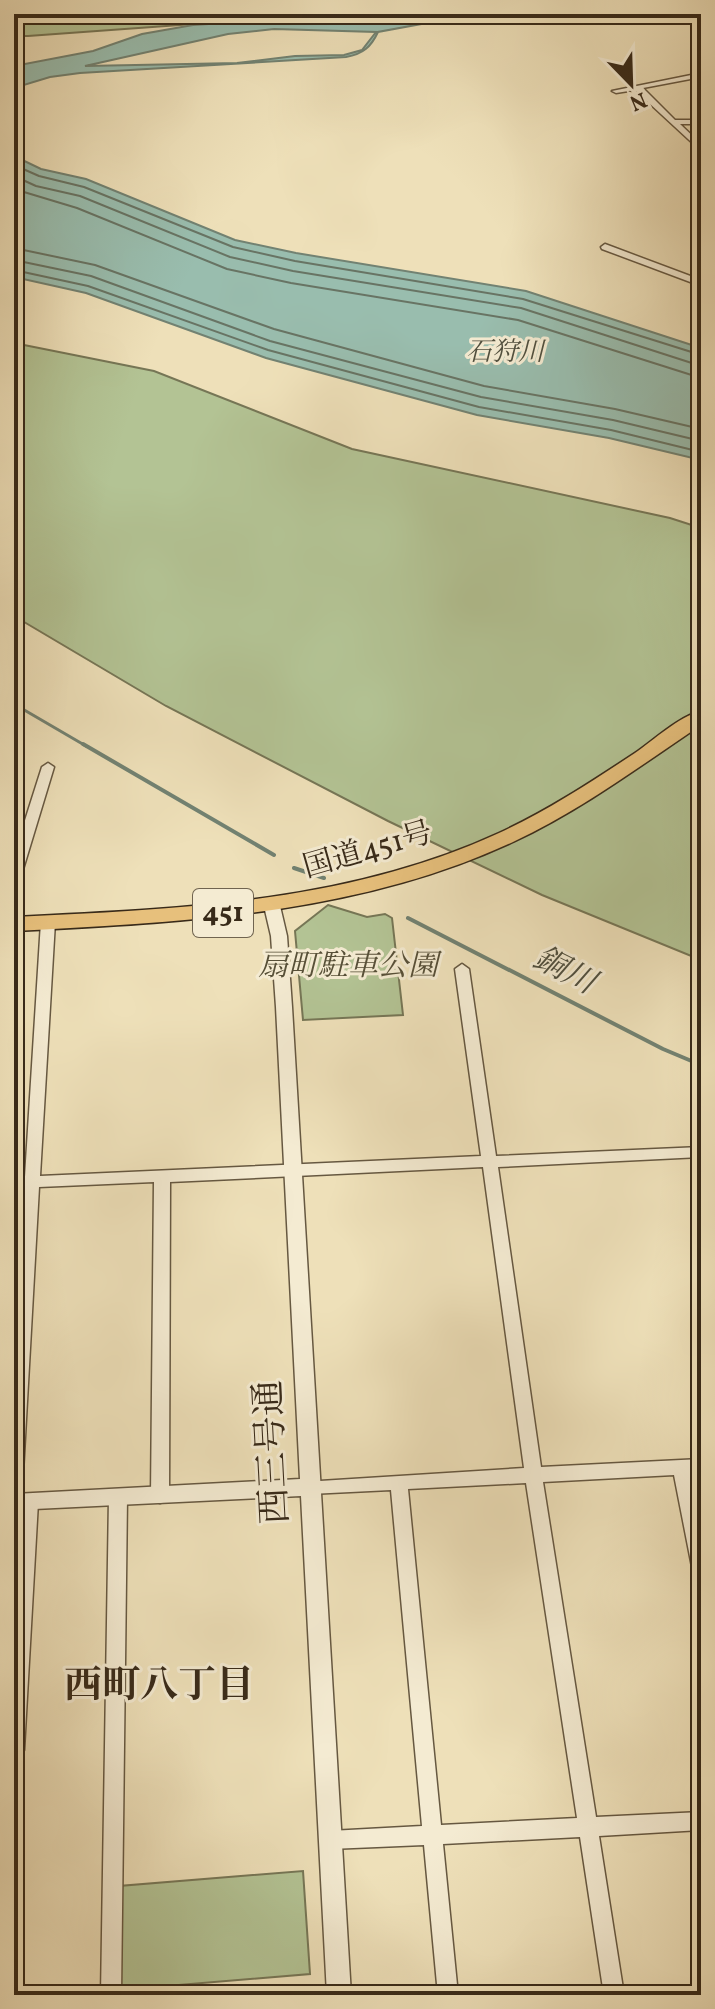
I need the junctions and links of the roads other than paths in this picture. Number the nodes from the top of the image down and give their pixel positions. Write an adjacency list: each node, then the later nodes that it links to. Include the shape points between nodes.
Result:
1 (701, 75): 2 (street)
2 (637, 87): 3 (street); 4 (street)
3 (616, 91)
4 (674, 122): 5 (street); 6 (street)
5 (701, 122)
6 (701, 149)
7 (605, 247): 8 (street)
8 (701, 283)
9 (701, 717): 12 (highway, 国道451号 / 451, via 544,818 469,853 341,894)
10 (48, 767): 11 (street)
11 (14, 876)
12 (272, 906): 13 (highway, 国道451号 / 451); 18 (street, 西三号通, via 279,936)
13 (48, 922): 14 (highway, 国道451号 / 451); 20 (street)
14 (14, 924)
15 (462, 969): 17 (street)
16 (701, 1152): 17 (street)
17 (489, 1160): 18 (street); 24 (street)
18 (291, 1170): 19 (street); 26 (street, 西三号通)
19 (162, 1176): 20 (street); 27 (street)
20 (22, 1183): 23 (street)
21 (701, 1466): 22 (street)
22 (681, 1467): 24 (street); 30 (street)
23 (14, 1473)
24 (534, 1477): 25 (street); 33 (street)
25 (399, 1483): 26 (street); 34 (street)
26 (310, 1487): 27 (street); 35 (street, 西三号通)
27 (160, 1496): 28 (street)
28 (118, 1497): 29 (street); 36 (street)
29 (22, 1502): 31 (street)
30 (701, 1567)
31 (14, 1750)
32 (701, 1821): 33 (street)
33 (590, 1826): 34 (street); 39 (street)
34 (431, 1834): 35 (street); 38 (street)
35 (330, 1840): 37 (street, 西三号通)
36 (111, 1995)
37 (339, 1995)
38 (448, 1995)
39 (614, 1995)

